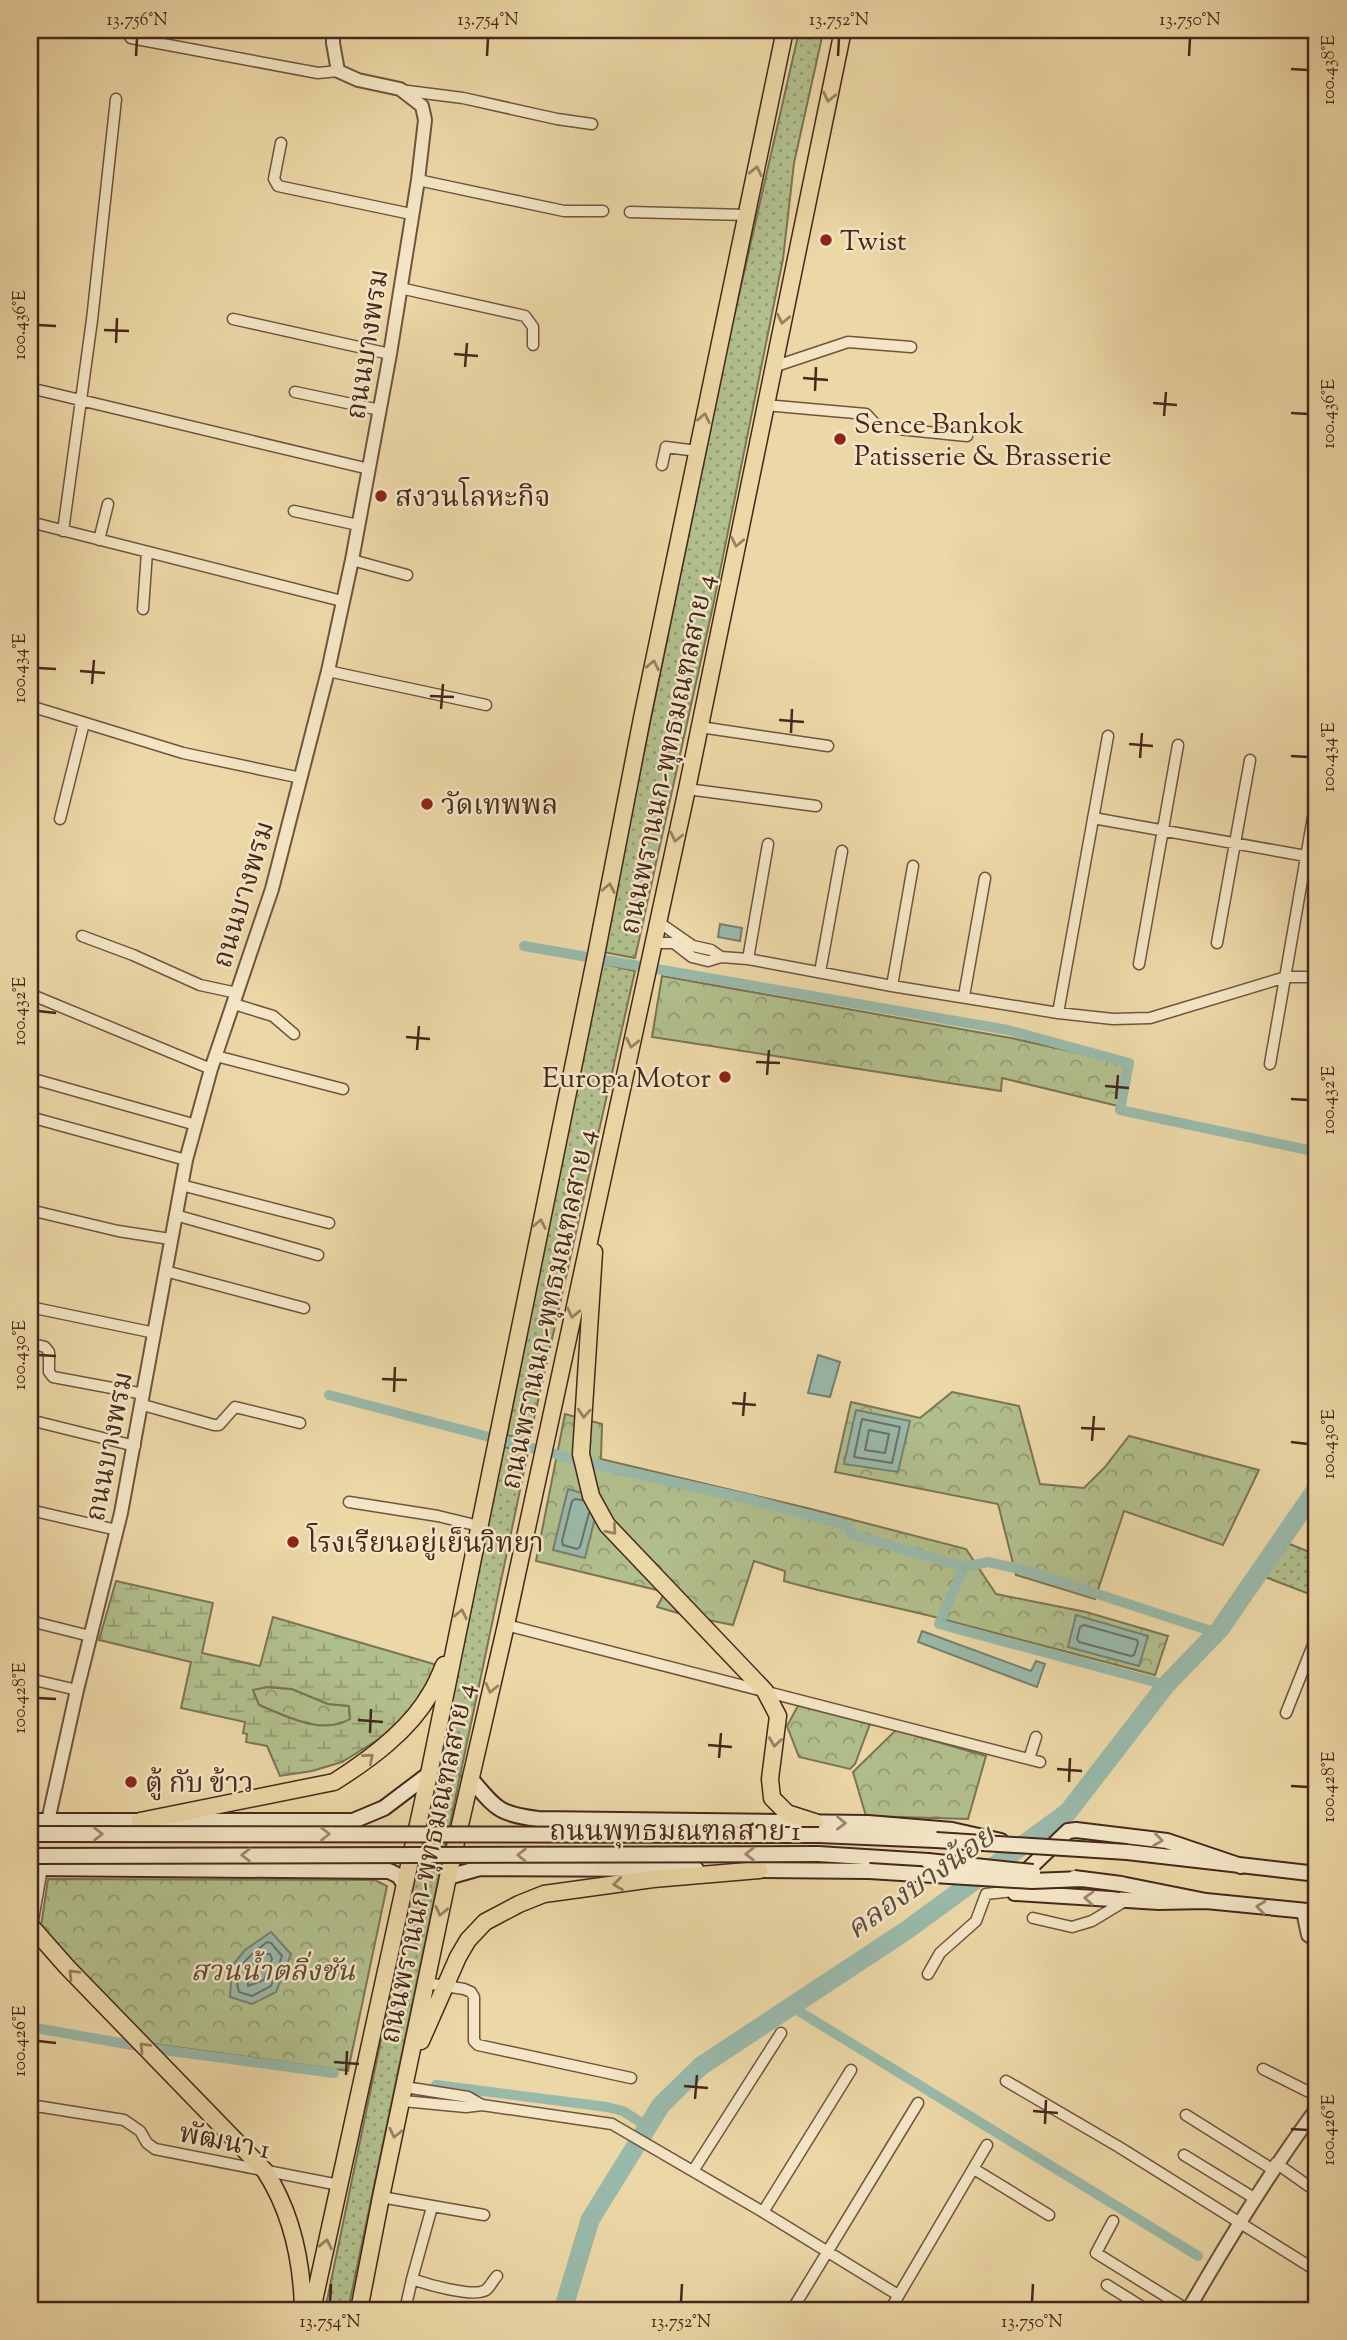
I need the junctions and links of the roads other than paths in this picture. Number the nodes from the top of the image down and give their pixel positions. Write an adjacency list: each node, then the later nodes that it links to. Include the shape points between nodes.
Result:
1 (125, 30): 5 (street, via 131,38 199,52 317,73)
2 (333, 30): 5 (street)
3 (785, 30): 14 (main road, ถนนพรานนก-พุทธมณฑลสาย 4, one-way to 3)
4 (840, 34): 20 (main road, ถนนพรานนก-พุทธมณฑลสาย 4, one-way to 20)
5 (338, 71): 6 (street)
6 (400, 89): 8 (street); 10 (street, ถนนบางพรม, via 422,106 425,120)
7 (116, 99): 23 (street)
8 (592, 124)
9 (281, 143): 13 (street, via 274,179 278,186)
10 (418, 180): 11 (street, via 564,211); 13 (street, ถนนบางพรม)
11 (603, 211)
12 (630, 212): 14 (street)
13 (411, 214): 15 (street, ถนนบางพรม)
14 (747, 215): 27 (main road, ถนนพรานนก-พุทธมณฑลสาย 4, one-way to 14)
15 (400, 288): 17 (street, via 525,316 533,327); 19 (street, ถนนบางพรม)
16 (233, 319): 19 (street)
17 (533, 345)
18 (911, 347): 20 (street, via 848,342)
19 (390, 354): 25 (street, ถนนบางพรม)
20 (773, 367): 24 (main road, ถนนพรานนก-พุทธมณฑลสาย 4)
21 (30, 388): 23 (street)
22 (295, 392): 25 (street)
23 (80, 401): 29 (street); 34 (street)
24 (765, 405): 26 (street, via 866,414 878,426); 45 (main road, ถนนพรานนก-พุทธมณฑลสาย 4, one-way to 45)
25 (380, 410): 29 (street, ถนนบางพรม)
26 (967, 436)
27 (697, 451): 28 (street, via 666,447); 106 (main road, ถนนพรานนก-พุทธมณฑลสาย 4, one-way to 27)
28 (662, 465)
29 (369, 469): 33 (street, ถนนบางพรม)
30 (108, 504): 35 (street)
31 (294, 510): 33 (street)
32 (30, 522): 34 (street)
33 (358, 525): 37 (street, ถนนบางพรม)
34 (63, 531): 35 (street)
35 (99, 540): 36 (street)
36 (147, 552): 39 (street); 40 (street)
37 (352, 560): 38 (street); 39 (street, ถนนบางพรม)
38 (407, 575)
39 (342, 601): 41 (street, ถนนบางพรม)
40 (143, 609)
41 (328, 671): 42 (street); 50 (street, ถนนบางพรม)
42 (486, 705)
43 (30, 706): 44 (street)
44 (83, 723): 50 (street, via 183,753); 55 (street)
45 (700, 727): 48 (street); 51 (main road, ถนนพรานนก-พุทธมณฑลสาย 4)
46 (1108, 736): 54 (street)
47 (1178, 745): 56 (street)
48 (828, 746)
49 (1250, 760): 58 (street)
50 (301, 778): 76 (street, ถนนบางพรม, via 272,889)
51 (687, 789): 53 (street); 63 (main road, ถนนพรานนก-พุทธมณฑลสาย 4, one-way to 63)
52 (1317, 794): 60 (street)
53 (816, 806)
54 (1093, 818): 56 (street); 77 (street)
55 (60, 819)
56 (1163, 831): 58 (street); 69 (street)
57 (768, 844): 68 (street)
58 (1235, 844): 60 (street); 66 (street)
59 (842, 851): 70 (street)
60 (1312, 857): 71 (street)
61 (913, 866): 73 (street)
62 (985, 878): 75 (street)
63 (657, 921): 65 (main road, ถนนพรานนก-พุทธมณฑลสาย 4); 67 (street, via 693,946)
64 (82, 936): 76 (street)
65 (653, 943): 67 (street, via 674,943 692,957 708,961); 88 (main road, ถนนพรานนก-พุทธมณฑลสาย 4, one-way to 88)
66 (1217, 943)
67 (721, 957): 68 (street)
68 (748, 959): 70 (street)
69 (1139, 964)
70 (820, 972): 73 (street)
71 (1286, 977): 72 (street); 77 (street, via 1150,1018); 80 (street)
72 (1317, 977)
73 (892, 986): 75 (street)
74 (30, 994): 81 (street)
75 (964, 996): 77 (street)
76 (236, 998): 78 (street, via 273,1016); 79 (street, ถนนบางพรม)
77 (1058, 1013)
78 (294, 1034)
79 (216, 1055): 81 (street, ถนนบางพรม); 83 (street)
80 (1270, 1064)
81 (211, 1069): 85 (street, ถนนบางพรม)
82 (30, 1078): 85 (street)
83 (343, 1089)
84 (30, 1117): 86 (street)
85 (196, 1125): 86 (street, ถนนบางพรม)
86 (186, 1160): 87 (street, ถนนบางพรม)
87 (181, 1185): 90 (street, ถนนบางพรม); 91 (street)
88 (598, 1198): 109 (main road, ถนนพรานนก-พุทธมณฑลสาย 4, one-way to 109); 115 (main road, one-way to 115, via 582,1462 591,1496 607,1525)
89 (30, 1210): 92 (street)
90 (175, 1215): 92 (street, ถนนบางพรม); 93 (street)
91 (330, 1223)
92 (170, 1239): 94 (street, ถนนบางพรม)
93 (318, 1255)
94 (165, 1270): 96 (street); 97 (street, ถนนบางพรม)
95 (30, 1307): 97 (street)
96 (304, 1308)
97 (155, 1333): 100 (street, ถนนบางพรม)
98 (30, 1343): 100 (street, via 49,1352 53,1377)
99 (62, 1372): 100 (street)
100 (144, 1396): 102 (street, via 214,1425 235,1407); 103 (street, ถนนบางพรม)
101 (30, 1420): 103 (street)
102 (300, 1423)
103 (135, 1446): 107 (street, ถนนบางพรม)
104 (349, 1502): 106 (street)
105 (30, 1510): 107 (street)
106 (480, 1526): 112 (main road, ถนนพรานนก-พุทธมณฑลสาย 4, one-way to 106)
107 (117, 1530): 111 (street, ถนนบางพรม)
108 (30, 1621): 111 (street)
109 (506, 1625): 115 (street); 119 (main road, ถนนพรานนก-พุทธมณฑลสาย 4, one-way to 119)
110 (1317, 1635): 116 (street)
111 (90, 1636): 114 (street, ถนนบางพรม)
112 (456, 1641): 118 (main road, ถนนพรานนก-พุทธมณฑลสาย 4); 124 (main road, one-way to 112, via 334,1782 358,1767 412,1718 429,1696)
113 (30, 1679): 114 (street)
114 (77, 1690): 123 (street, ถนนบางพรม)
115 (765, 1691): 117 (street, via 1035,1760); 125 (main road, one-way to 125, via 778,1716 772,1798 787,1813)
116 (1286, 1713)
117 (1036, 1737)
118 (429, 1774): 120 (main road, via 384,1808 353,1821); 137 (main road, ถนนพรานนก-พุทธมณฑลสาย 4)
119 (470, 1778): 121 (main road, via 494,1807 515,1816); 135 (main road, ถนนพรานนก-พุทธมณฑลสาย 4)
120 (285, 1820): 124 (main road); 132 (main road, via 294,1825 301,1840 292,1862)
121 (587, 1820): 125 (main road); 131 (main road, via 567,1837 566,1854)
122 (30, 1821): 123 (main road)
123 (48, 1821): 124 (main road)
124 (140, 1821)
125 (817, 1829): 126 (main road, ถนนพุทธมณฑลสาย 1, one-way to 125, bridge); 127 (main road, ถนนพุทธมณฑลสาย 1, bridge); 127 (main road, one-way to 127, bridge, via 868,1823 952,1830)
126 (30, 1834)
127 (1011, 1844): 129 (main road, ถนนพุทธมณฑลสาย 1, bridge)
128 (30, 1856): 136 (main road, ถนนพุทธมณฑลสาย 1, one-way to 128, bridge, via 928,1861 818,1854)
129 (1241, 1866): 134 (main road, ถนนพุทธมณฑลสาย 1); 138 (main road, one-way to 129, via 1013,1883 1068,1831 1076,1830 1167,1841)
130 (36, 1868): 132 (main road); 143 (street)
131 (578, 1868): 133 (main road); 135 (main road, via 480,1868)
132 (276, 1869): 137 (main road, via 389,1871)
133 (759, 1870): 136 (main road, bridge); 147 (main road, one-way to 147, via 544,1894 485,1922 468,1940)
134 (1317, 1874)
135 (449, 1877): 146 (main road, ถนนพรานนก-พุทธมณฑลสาย 4, one-way to 146)
136 (1082, 1880): 140 (main road, ถนนพุทธมณฑลสาย 1, bridge)
137 (404, 1884): 166 (main road, ถนนพรานนก-พุทธมณฑลสาย 4)
138 (1013, 1891): 139 (main road, one-way to 138); 145 (street, via 986,1894 976,1922 940,1953)
139 (1125, 1900): 140 (main road); 142 (street, via 1073,1927)
140 (1206, 1901): 141 (main road, ถนนพุทธมณฑลสาย 1, one-way to 140)
141 (1310, 1912): 144 (street, via 1308,1935)
142 (1033, 1918)
143 (30, 1930): 164 (main road, one-way to 143)
144 (1317, 1941)
145 (928, 1974)
146 (426, 1983): 147 (street); 149 (main road, ถนนพรานนก-พุทธมณฑลสาย 4)
147 (446, 1986): 149 (main road); 152 (street, via 471,1992 474,1997 474,2043)
148 (781, 2033): 165 (street)
149 (409, 2068): 154 (main road, ถนนพรานนก-พุทธมณฑลสาย 4)
150 (1263, 2069): 155 (street)
151 (851, 2070): 171 (street)
152 (631, 2078)
153 (1006, 2081): 175 (street)
154 (404, 2094): 165 (street, via 468,2097 482,2105 612,2124); 168 (main road, ถนนพรานนก-พุทธมณฑลสาย 4, one-way to 168)
155 (1317, 2096)
156 (918, 2103): 176 (street)
157 (30, 2105): 164 (street, พัฒนา 1, via 124,2120 155,2149)
158 (1317, 2108): 162 (street)
159 (1186, 2115): 162 (street)
160 (987, 2145): 163 (street)
161 (1184, 2155): 169 (street)
162 (1274, 2166): 167 (street); 169 (street)
163 (974, 2169): 173 (street); 181 (street)
164 (265, 2171): 166 (street, พัฒนา 1); 182 (main road, via 279,2192 293,2231 303,2282)
165 (693, 2171): 171 (street)
166 (339, 2185): 183 (main road, ถนนพรานนก-พุทธมณฑลสาย 4, one-way to 166)
167 (1317, 2192)
168 (381, 2197): 170 (street); 184 (main road, ถนนพรานนก-พุทธมณฑลสาย 4)
169 (1254, 2198): 175 (street)
170 (432, 2207): 172 (street); 179 (street)
171 (763, 2212): 176 (street)
172 (484, 2215)
173 (1049, 2215)
174 (1113, 2221): 189 (street, via 1096,2253)
175 (1238, 2221): 177 (street); 189 (street)
176 (828, 2253): 181 (street); 186 (street)
177 (1317, 2271)
178 (496, 2276): 179 (street, via 479,2292)
179 (412, 2279): 185 (street)
180 (1107, 2285): 188 (street)
181 (898, 2295): 187 (street)
182 (303, 2310)
183 (312, 2310)
184 (359, 2310)
185 (405, 2310)
186 (792, 2310)
187 (890, 2310)
188 (1147, 2310)
189 (1188, 2310)

